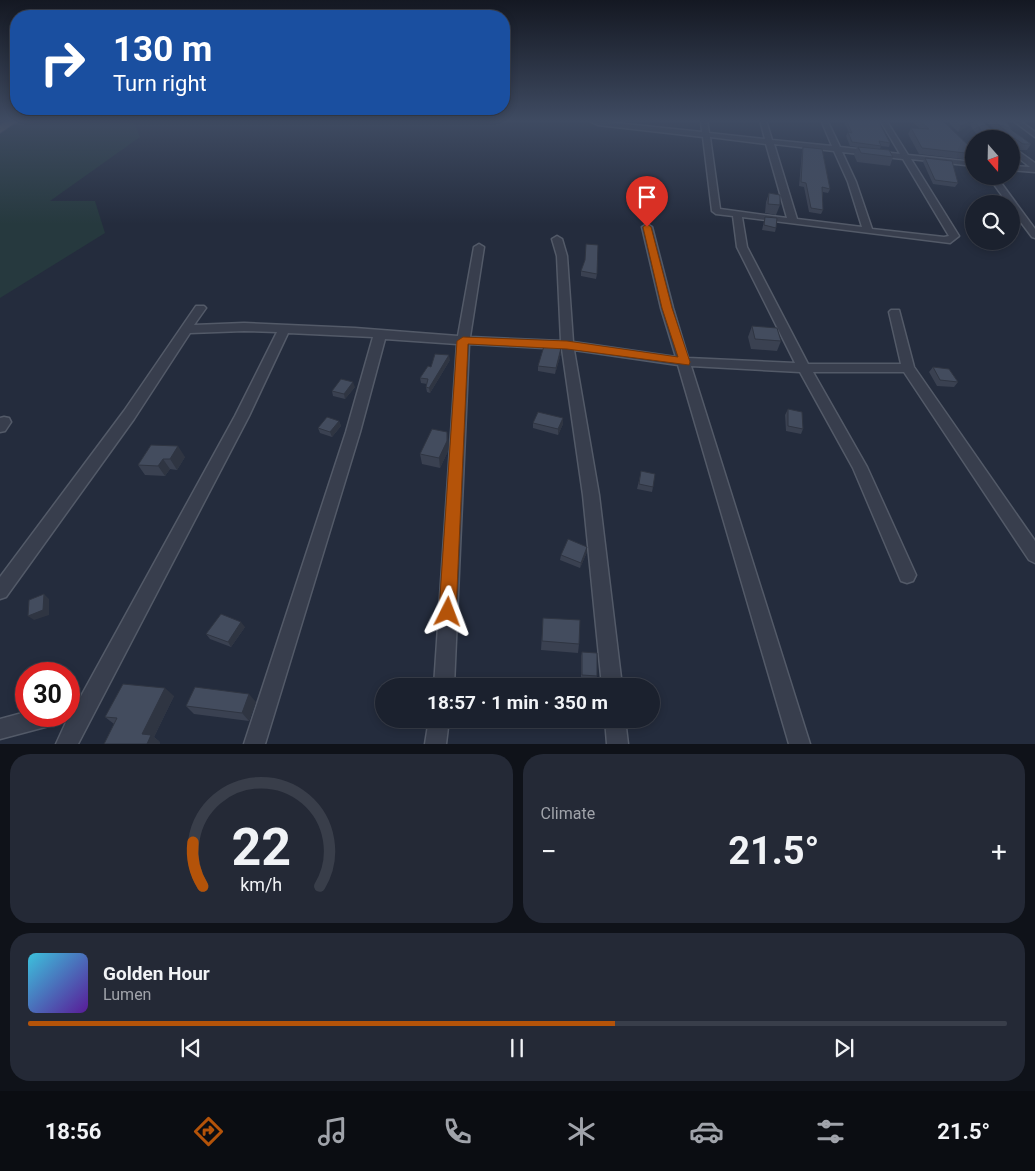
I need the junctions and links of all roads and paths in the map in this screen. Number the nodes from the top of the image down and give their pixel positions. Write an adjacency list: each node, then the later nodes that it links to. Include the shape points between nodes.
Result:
1 (710, 155): 11 (street, via 714,210)
2 (772, 155): 12 (street)
3 (840, 155): 14 (street)
4 (894, 155): 5 (street)
5 (906, 156): 7 (street); 14 (street, via 954,236 944,240)
6 (1020, 156): 9 (street)
7 (965, 163)
8 (1020, 168): 9 (street)
9 (1035, 169)
10 (999, 185): 15 (street)
11 (737, 216): 12 (street); 26 (street, via 742,247)
12 (793, 222): 14 (street)
13 (647, 227): 25 (street, via 667,308)
14 (868, 231)
15 (1035, 235)
16 (557, 238): 24 (street, via 562,256)
17 (479, 247): 23 (street)
18 (200, 308): 20 (street)
19 (895, 312): 27 (street)
20 (186, 329): 21 (street); 30 (street, via 129,415)
21 (284, 329): 22 (street); 33 (street, via 237,425)
22 (380, 334): 23 (street); 40 (street, via 353,432)
23 (463, 341): 24 (street); 31 (street)
24 (567, 345): 25 (street); 32 (street, via 591,495)
25 (685, 362): 26 (street); 43 (street)
26 (804, 368): 27 (street); 29 (street, via 860,467)
27 (908, 368): 28 (street)
28 (1035, 555)
29 (907, 575)
30 (0, 591)
31 (444, 678)
32 (611, 678)
33 (80, 704)
34 (15, 725): 38 (street)
35 (71, 727): 39 (street)
36 (438, 728): 41 (street)
37 (617, 728): 42 (street)
38 (0, 729)
39 (66, 744)
40 (254, 744)
41 (435, 744)
42 (618, 744)
43 (800, 744)

